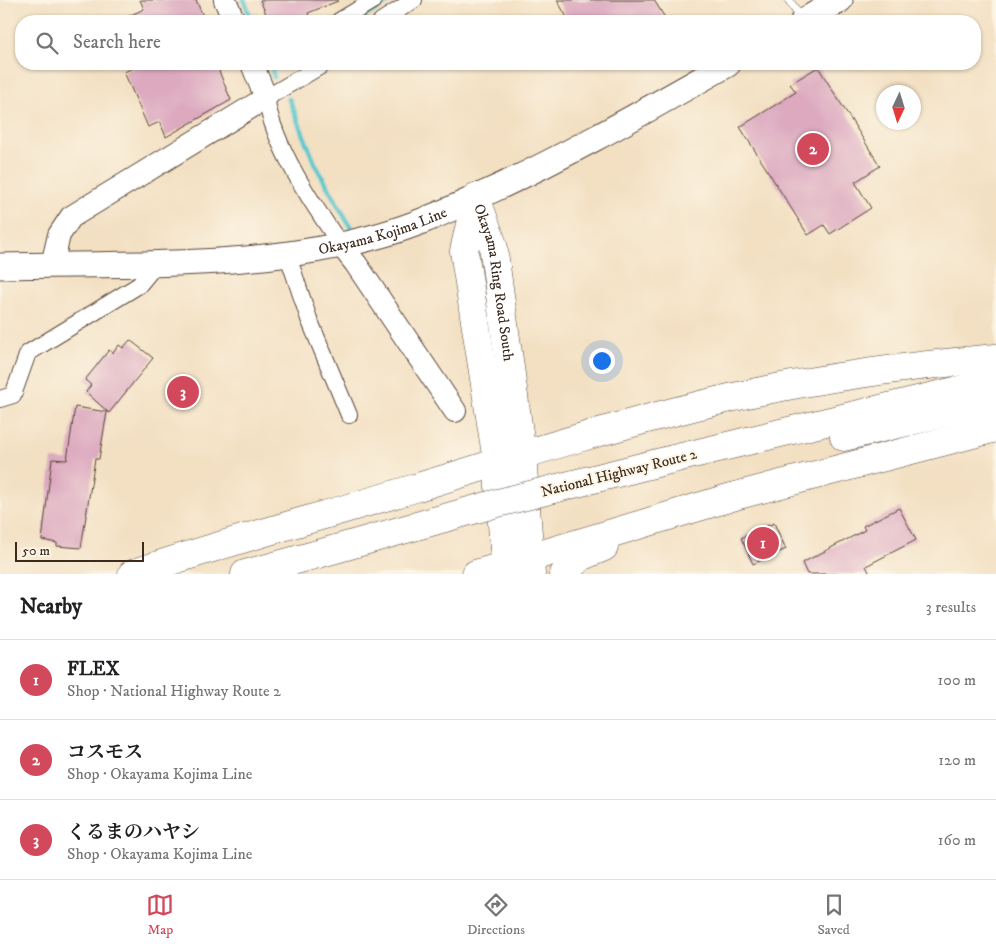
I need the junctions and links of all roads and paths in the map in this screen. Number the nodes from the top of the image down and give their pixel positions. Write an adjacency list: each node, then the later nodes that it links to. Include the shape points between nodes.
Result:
1 (225, 0): 6 (street)
2 (374, 0): 7 (street)
3 (414, 0): 8 (street)
4 (789, 0): 9 (lane)
5 (840, 0): 10 (main road)
6 (231, 15)
7 (349, 15)
8 (390, 15)
9 (799, 15)
10 (814, 15)
11 (254, 70): 14 (street)
12 (314, 70): 14 (street)
13 (717, 70): 15 (main road, Okayama Kojima Line, via 596,139)
14 (266, 98): 16 (street, via 268,114 294,170); 19 (street, via 71,217 59,234)
15 (476, 197): 16 (main road, Okayama Kojima Line, via 426,220); 28 (highway, Okayama Ring Road South, via 464,252)
16 (341, 245): 17 (main road, Okayama Kojima Line); 25 (street)
17 (287, 253): 18 (main road, Okayama Kojima Line); 26 (street, via 309,319)
18 (157, 263): 19 (main road, Okayama Kojima Line); 23 (street, via 139,285 28,353 13,395)
19 (52, 265): 20 (main road, Okayama Kojima Line)
20 (0, 266)
21 (996, 358): 28 (highway, via 922,364 735,397)
22 (996, 381): 29 (highway, National Highway Route 2)
23 (0, 399)
24 (996, 401): 29 (highway, National Highway Route 2)
25 (455, 410)
26 (349, 415)
27 (996, 428): 30 (highway)
28 (510, 458): 32 (highway, Okayama Ring Road South); 33 (highway)
29 (675, 468): 31 (highway, National Highway Route 2, bridge, via 494,504)
30 (735, 496): 32 (highway); 36 (highway, via 712,510 580,557)
31 (315, 566): 34 (highway, National Highway Route 2)
32 (518, 568): 35 (highway)
33 (132, 574)
34 (245, 574)
35 (476, 574)
36 (564, 574)

